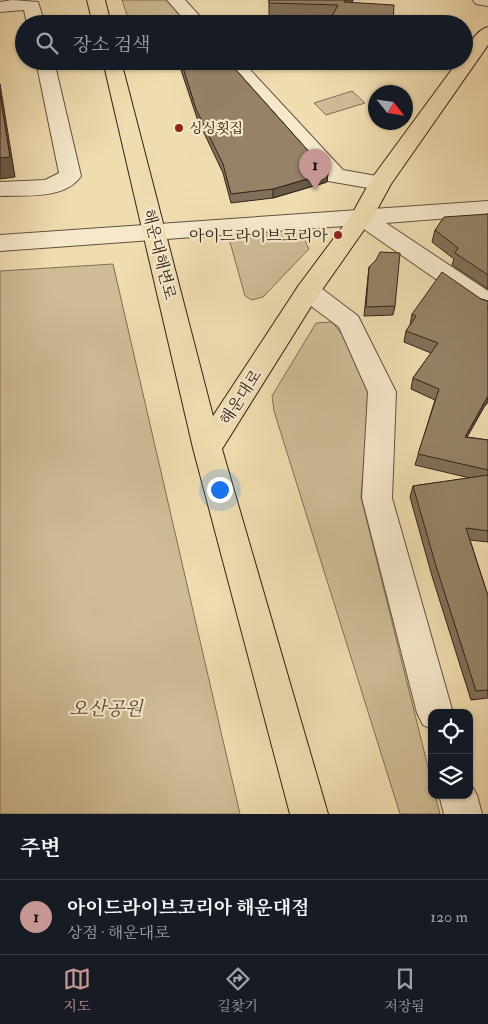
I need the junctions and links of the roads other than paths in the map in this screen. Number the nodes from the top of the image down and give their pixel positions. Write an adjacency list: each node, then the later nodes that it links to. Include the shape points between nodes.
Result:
1 (96, 0): 8 (main road)
2 (176, 0): 9 (street)
3 (482, 0): 4 (street)
4 (488, 1)
5 (21, 2): 6 (street); 7 (street, via 32,6)
6 (0, 7)
7 (34, 15)
8 (100, 15)
9 (190, 15)
10 (488, 32): 11 (main road, 해운대로)
11 (473, 53)
12 (47, 70): 17 (street, via 70,176 49,187)
13 (114, 70): 20 (main road, 해운대해변로)
14 (240, 70): 16 (street, via 336,176)
15 (461, 70): 16 (main road, 해운대로)
16 (380, 183): 19 (main road, 해운대로)
17 (0, 189)
18 (488, 208): 19 (street)
19 (362, 217): 20 (street); 22 (main road, 해운대로); 23 (street)
20 (154, 231): 21 (street); 24 (main road, 해운대해변로)
21 (0, 243)
22 (308, 291): 24 (main road, 해운대로); 25 (street, via 349,322 382,392 377,498)
23 (488, 304)
24 (207, 448): 27 (main road)
25 (435, 709)
26 (459, 799): 28 (street)
27 (309, 814)
28 (463, 814)

